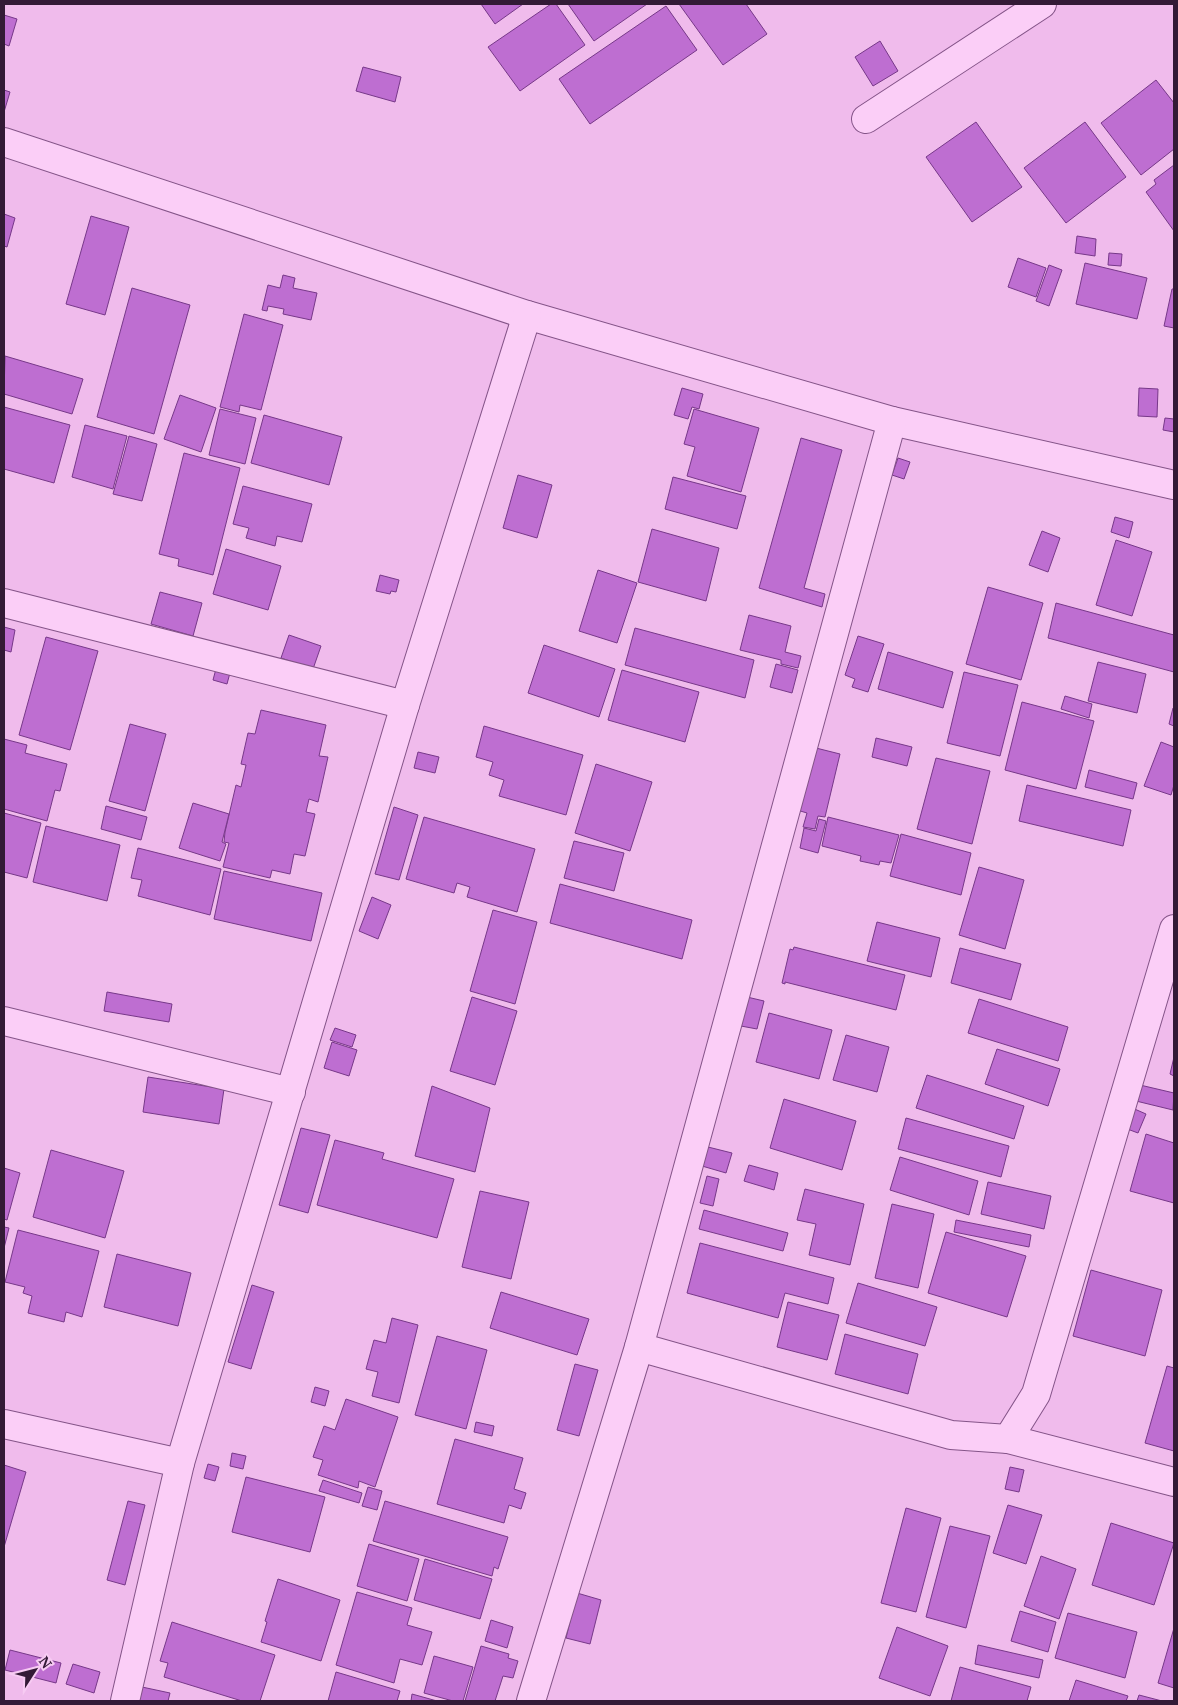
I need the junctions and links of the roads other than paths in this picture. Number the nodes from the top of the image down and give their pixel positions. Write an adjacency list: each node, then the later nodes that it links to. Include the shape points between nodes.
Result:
1 (1042, 4): 2 (street)
2 (866, 119)
3 (4, 142): 4 (street)
4 (527, 315): 5 (street); 8 (street)
5 (892, 421): 6 (street); 12 (street)
6 (1174, 485)
7 (4, 603): 8 (street)
8 (405, 705): 11 (street)
9 (1174, 928): 14 (street, via 1036,1394)
10 (4, 1021): 11 (street)
11 (291, 1092): 15 (street)
12 (638, 1347): 14 (street, via 951,1434); 18 (street)
13 (4, 1424): 15 (street)
14 (1008, 1439): 16 (street)
15 (180, 1463): 17 (street)
16 (1174, 1482)
17 (125, 1701)
18 (531, 1701)

